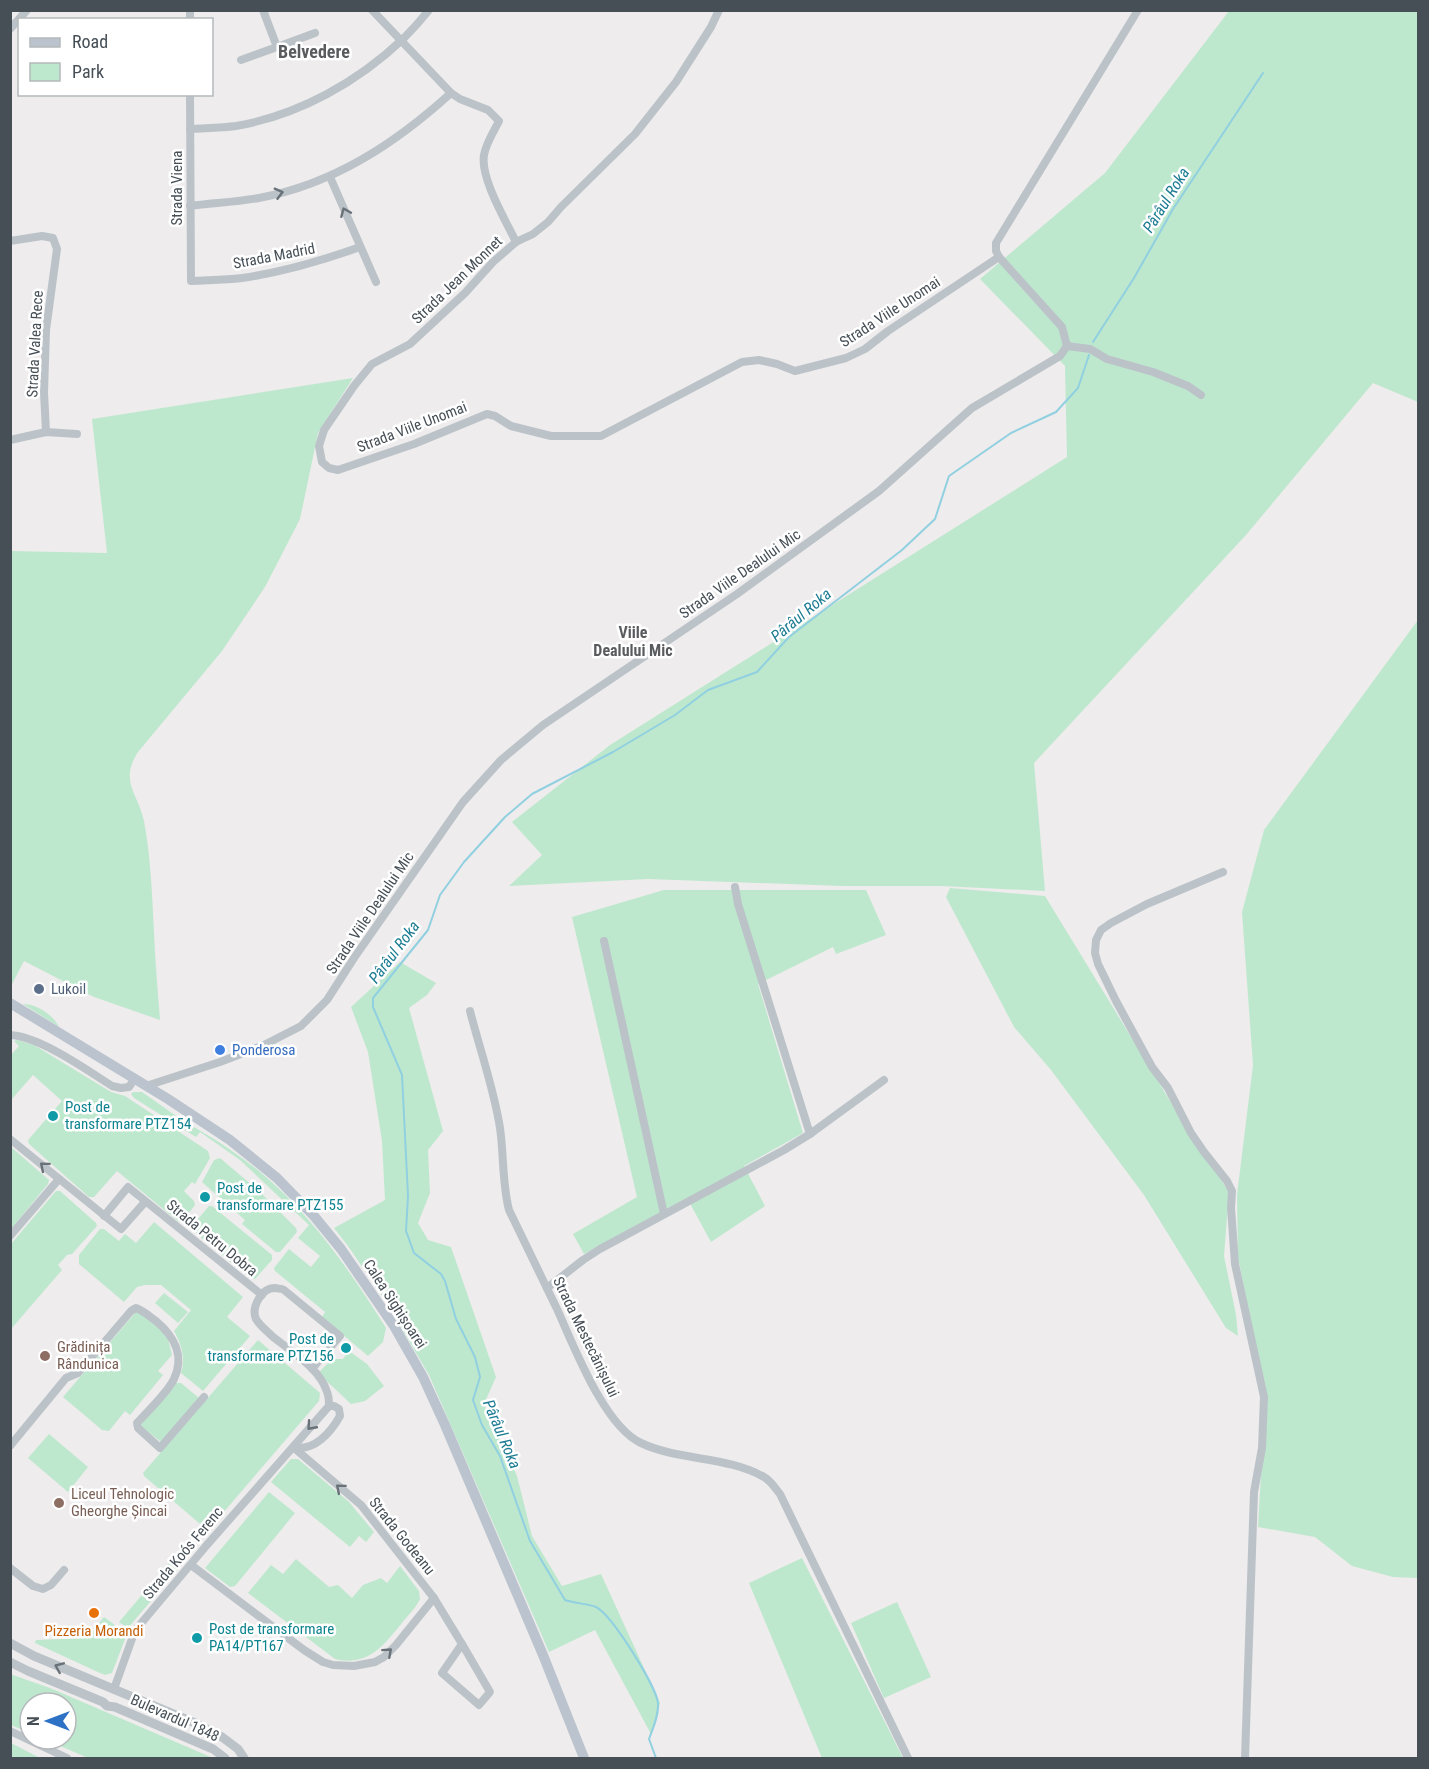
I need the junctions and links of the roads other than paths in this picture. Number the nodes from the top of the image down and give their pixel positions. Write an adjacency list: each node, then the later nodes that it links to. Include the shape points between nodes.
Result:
1 (262, 10): 8 (street)
2 (372, 10): 7 (street)
3 (429, 10): 7 (street)
4 (718, 10): 16 (street, Strada Jean Monnet, via 676,82 635,134 548,222)
5 (1138, 10): 18 (street, via 997,239)
6 (315, 33): 8 (street)
7 (402, 40): 10 (street); 12 (street, via 327,94 279,115 235,126)
8 (277, 47): 9 (street)
9 (241, 60)
10 (451, 93): 13 (street, via 364,159); 16 (street, via 488,110 500,121 484,155 484,164 488,183)
11 (190, 96): 12 (street, Strada Viena)
12 (190, 129): 14 (street, Strada Viena)
13 (330, 177): 14 (street, one-way to 13, via 261,198); 17 (street, one-way to 13)
14 (190, 206): 19 (street, Strada Viena)
15 (10, 241): 23 (street, Strada Valea Rece, via 42,236 53,238 57,249 46,330)
16 (516, 242): 26 (street, Strada Jean Monnet, via 410,344 372,364 324,430 319,446)
17 (360, 247): 19 (street, Strada Madrid, via 288,269 240,278); 20 (street)
18 (999, 257): 21 (street, via 1062,327); 26 (street, Strada Viile Unomai, via 846,358 795,371 759,360 742,362 601,435 550,436 511,426 487,414 338,470)
19 (191, 281)
20 (376, 282)
21 (1067, 346): 22 (street, via 1090,349 1107,359 1154,372); 35 (street, Strada Viile Dealului Mic, via 1060,356 972,408 862,504 543,725 501,760 464,802 327,1000 301,1026 264,1045)
22 (1201, 395)
23 (46, 432): 24 (street); 25 (street)
24 (77, 434)
25 (10, 440)
26 (322, 462)
27 (1222, 872): 65 (street, via 1111,923 1101,930 1095,953 1152,1067 1168,1088 1191,1133 1232,1191 1235,1264 1264,1397 1262,1448 1254,1492)
28 (735, 887): 36 (street)
29 (604, 941): 40 (street)
30 (10, 1003): 33 (main road, Calea Sighișoarei)
31 (470, 1011): 43 (street, Strada Mestecănișului, via 496,1108 507,1203)
32 (10, 1035): 33 (street, via 35,1040 112,1086 129,1087)
33 (135, 1078): 35 (main road, Calea Sighișoarei)
34 (884, 1080): 36 (street)
35 (146, 1086): 63 (main road, Calea Sighișoarei, via 230,1140 277,1178 341,1249 389,1319 445,1425)
36 (810, 1134): 40 (street)
37 (13, 1141): 38 (street, Strada Petru Dobra, one-way to 37)
38 (59, 1179): 41 (street, Strada Petru Dobra); 42 (street)
39 (145, 1202): 41 (street, Strada Petru Dobra, via 121,1229); 41 (street, Strada Petru Dobra, via 128,1187); 44 (street, Strada Petru Dobra)
40 (664, 1214): 43 (street, via 583,1260)
41 (104, 1216)
42 (10, 1236)
43 (547, 1288): 64 (street, Strada Mestecănișului, via 598,1397 639,1443 736,1467 763,1477 776,1488)
44 (262, 1296): 45 (street, Strada Petru Dobra, via 254,1310 256,1320); 45 (street, Strada Petru Dobra, via 267,1290 284,1290 340,1336)
45 (312, 1369): 47 (street, Strada Petru Dobra, via 328,1393)
46 (204, 1397): 48 (street, via 160,1448 138,1428 137,1423 173,1381 178,1366 174,1341 168,1331 136,1308 78,1373 66,1378)
47 (329, 1406): 49 (street, Strada Koós Ferenc, one-way to 49); 49 (street, via 339,1409 335,1424 312,1447)
48 (10, 1446)
49 (292, 1447): 50 (street, Strada Koós Ferenc); 53 (street, Strada Godeanu, one-way to 49, via 361,1505)
50 (191, 1565): 53 (street, Strada Godeanu, one-way to 53, via 323,1662 343,1666 384,1657); 57 (street, Strada Koós Ferenc, via 138,1627)
51 (10, 1568): 52 (street, via 43,1589)
52 (64, 1570)
53 (434, 1598): 55 (street, Strada Godeanu)
54 (10, 1643): 57 (street, Bulevardul 1848, one-way to 54)
55 (462, 1644): 55 (street, Strada Godeanu, via 490,1692 479,1705 442,1673)
56 (10, 1662): 58 (street, Bulevardul 1848)
57 (114, 1690): 58 (street, via 120,1699); 58 (street, via 103,1692); 62 (street, Bulevardul 1848, via 222,1737)
58 (108, 1704): 61 (street, Bulevardul 1848, via 213,1749)
59 (10, 1731): 60 (street)
60 (67, 1758)
61 (225, 1758)
62 (244, 1758)
63 (585, 1758)
64 (908, 1758)
65 (1245, 1758)

